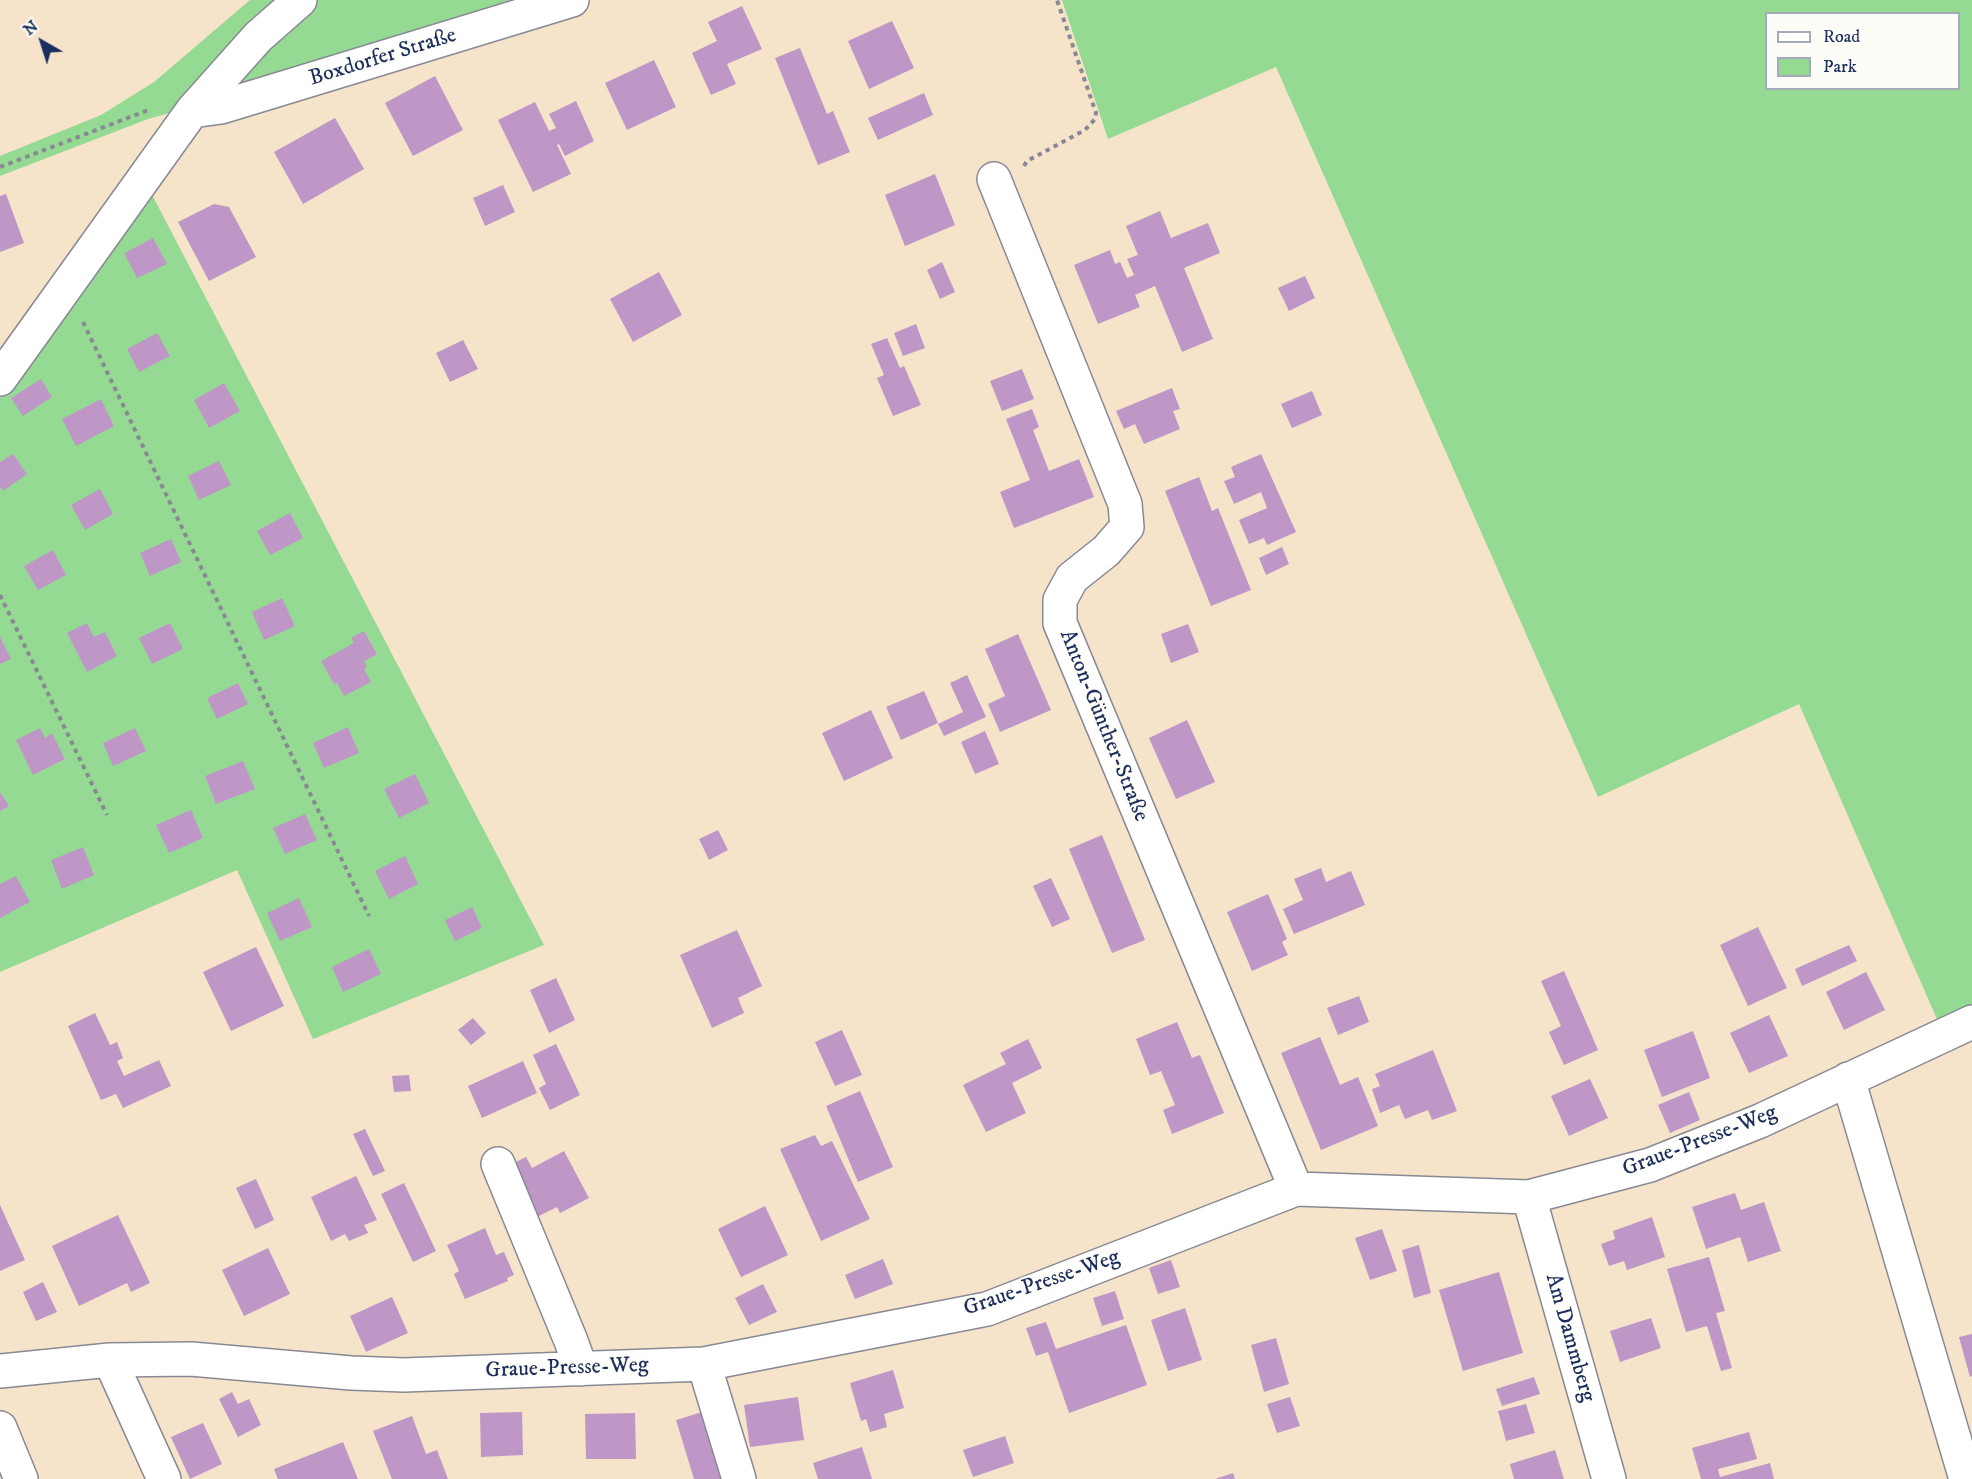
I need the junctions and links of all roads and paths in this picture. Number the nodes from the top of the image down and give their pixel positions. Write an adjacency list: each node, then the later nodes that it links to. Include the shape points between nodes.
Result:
1 (300, 0): 4 (street, via 258,37)
2 (569, 0): 4 (street, Boxdorfer Straße, via 221,107)
3 (1057, 0): 6 (path, via 1095,119 1085,130 1027,161)
4 (192, 111): 5 (path, via 168,103); 7 (street)
5 (0, 167)
6 (998, 188): 15 (street, Anton-Günther-Straße, via 1125,504 1127,527 1106,551 1072,578 1060,600 1060,623)
7 (67, 288): 8 (street); 11 (path)
8 (0, 379)
9 (0, 596): 10 (path)
10 (107, 815)
11 (369, 916)
12 (1972, 1022): 13 (street, Graue-Presse-Weg)
13 (1848, 1079): 16 (street, Graue-Presse-Weg, via 1760,1121 1650,1165); 26 (street)
14 (498, 1164): 19 (street)
15 (1296, 1189): 16 (street, Graue-Presse-Weg); 18 (street, Graue-Presse-Weg, via 987,1309)
16 (1529, 1197): 25 (street, Am Dammberg)
17 (111, 1360): 19 (street, Graue-Presse-Weg, via 190,1359 404,1375); 20 (street, Graue-Presse-Weg); 23 (street)
18 (704, 1364): 19 (street, Graue-Presse-Weg); 24 (street)
19 (581, 1369)
20 (0, 1371)
21 (0, 1428): 22 (street)
22 (21, 1479)
23 (164, 1479)
24 (739, 1479)
25 (1610, 1479)
26 (1966, 1479)

